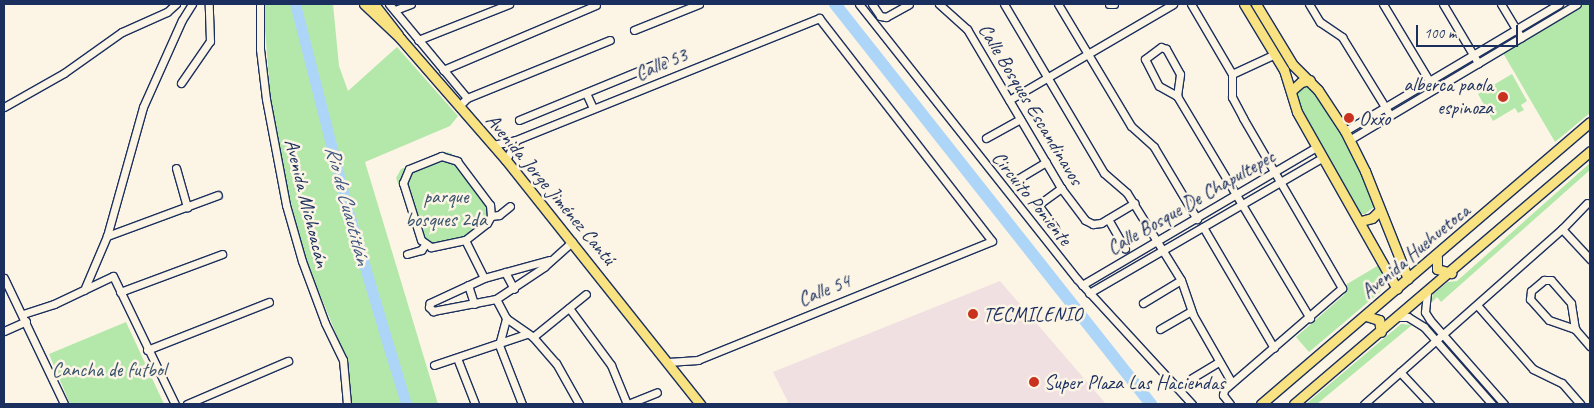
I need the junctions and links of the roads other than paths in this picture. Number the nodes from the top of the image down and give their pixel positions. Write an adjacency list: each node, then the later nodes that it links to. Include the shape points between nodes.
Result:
1 (176, 4): 57 (street, via 167,12 122,32 64,73)
2 (192, 4): 93 (street, via 143,107)
3 (209, 4): 48 (street, via 210,41)
4 (260, 4): 157 (street, Avenida Michoacán, via 260,50 266,99 286,205 302,261 343,360)
5 (364, 4): 34 (main road, Avenida Jorge Jiménez Cantú)
6 (374, 4): 34 (main road)
7 (389, 4): 30 (street)
8 (411, 4): 30 (street)
9 (509, 4): 36 (street)
10 (699, 4): 33 (street)
11 (858, 4): 113 (street, Circuito Poniente)
12 (872, 4): 13 (street, via 880,16 886,17)
13 (909, 4)
14 (939, 4): 54 (street, Calle Bosques Escandinavos, via 967,29)
15 (1004, 4): 45 (street)
16 (1058, 4): 40 (street)
17 (1109, 4): 18 (street)
18 (1114, 4)
19 (1173, 4): 40 (street)
20 (1191, 4): 44 (street)
21 (1244, 4): 39 (main road)
22 (1256, 4): 46 (main road, via 1293,65)
23 (1309, 4): 56 (street, via 1320,22 1342,37)
24 (1383, 4): 47 (street)
25 (1443, 4): 38 (street)
26 (1500, 4): 32 (street)
27 (1556, 4): 31 (street); 32 (street)
28 (1577, 4): 31 (street)
29 (596, 5): 43 (street)
30 (395, 10): 36 (street)
31 (1560, 13): 35 (street)
32 (1515, 29): 35 (street); 38 (street)
33 (634, 30)
34 (399, 37): 55 (main road, Avenida Jorge Jiménez Cantú)
35 (1520, 37): 42 (street)
36 (418, 40): 43 (street)
37 (610, 40): 53 (street)
38 (1473, 53): 42 (street); 47 (street)
39 (1275, 54): 44 (street); 50 (main road)
40 (1087, 56): 45 (street); 88 (street, via 1131,126 1160,156)
41 (663, 61): 51 (street)
42 (1478, 62): 49 (street)
43 (442, 70): 53 (street)
44 (1232, 74): 74 (street, via 1232,97)
45 (1048, 79): 54 (street); 80 (street, via 1104,173)
46 (1310, 80): 50 (main road); 63 (main road)
47 (1428, 80): 49 (street); 56 (street)
48 (181, 83)
49 (1434, 89): 59 (street)
50 (1291, 91): 68 (main road, via 1297,112)
51 (586, 93): 58 (street); 61 (street)
52 (1177, 96): 52 (street, via 1180,74 1166,49 1161,47 1147,55 1146,61 1159,86); 79 (street)
53 (467, 98): 55 (street)
54 (1009, 100): 60 (street, Calle Bosques Escandinavos)
55 (459, 106): 67 (main road, Avenida Jorge Jiménez Cantú)
56 (1385, 106): 59 (street); 63 (street)
57 (4, 107)
58 (593, 108): 65 (street, Calle 53); 95 (street, Calle 53, via 819,18)
59 (1390, 115): 66 (street)
60 (1020, 119): 64 (street); 72 (street, Calle Bosques Escandinavos)
61 (519, 120)
62 (1589, 123): 103 (main road, Avenida Huehuetoca)
63 (1345, 131): 66 (main road)
64 (986, 138)
65 (516, 140): 67 (street, Calle 53); 71 (street)
66 (1350, 140): 85 (main road)
67 (493, 145): 71 (main road, Avenida Jorge Jiménez Cantú)
68 (1316, 148): 70 (main road); 74 (street, Calle Bosque De Chapultepec)
69 (1590, 151): 107 (main road, Avenida Huehuetoca)
70 (1322, 158): 76 (street, Calle Bosque De Chapultepec); 89 (main road)
71 (506, 160): 97 (main road, Avenida Jorge Jiménez Cantú)
72 (1046, 162): 75 (street); 77 (street, Calle Bosques Escandinavos)
73 (176, 168): 84 (street)
74 (1275, 171): 76 (street); 79 (street, Calle Bosque De Chapultepec)
75 (1016, 180)
76 (1281, 182): 82 (street, Calle Bosque De Chapultepec); 132 (street, via 1342,284 1340,293)
77 (1061, 188): 87 (street, Calle Bosques Escandinavos, via 1085,220 1093,224); 91 (street, via 1038,205)
78 (218, 195): 84 (street)
79 (1236, 195): 82 (street); 88 (street, Calle Bosque De Chapultepec)
80 (1134, 203): 87 (street); 96 (street)
81 (1586, 203): 92 (street)
82 (1241, 204): 90 (street, Calle Bosque De Chapultepec); 132 (street)
83 (510, 206): 86 (street, via 499,215)
84 (186, 208): 93 (street)
85 (1380, 210): 89 (main road, via 1372,218); 110 (main road)
86 (491, 216): 94 (street); 98 (street, via 490,206 457,161 441,156 409,169 403,183 421,240)
87 (1108, 219): 99 (street)
88 (1197, 219): 96 (street, Calle Bosque De Chapultepec)
89 (1360, 221): 114 (main road)
90 (1203, 227): 100 (street, Calle Bosque De Chapultepec); 143 (street)
91 (1055, 228)
92 (1562, 230): 104 (street); 125 (street)
93 (107, 236): 115 (street)
94 (465, 240): 98 (street, via 444,246); 109 (street)
95 (992, 241): 147 (street, Calle 54, via 698,360)
96 (1158, 241): 100 (street); 113 (street, Calle Bosque De Chapultepec)
97 (572, 242): 105 (street); 147 (main road, Avenida Jorge Jiménez Cantú)
98 (426, 245): 102 (street)
99 (1125, 248)
100 (1163, 251): 111 (street); 118 (street, Calle Bosque De Chapultepec)
101 (222, 254): 117 (street)
102 (407, 254)
103 (1437, 257): 107 (main road, via 1437,269); 110 (main road, Avenida Huehuetoca)
104 (1590, 259)
105 (549, 260): 106 (street); 116 (street)
106 (504, 272): 109 (street); 116 (street)
107 (1451, 272): 119 (main road, Avenida Huehuetoca)
108 (4, 278): 129 (street)
109 (484, 278): 112 (street)
110 (1408, 279): 114 (main road, Avenida Huehuetoca)
111 (1182, 280): 123 (street); 127 (street)
112 (468, 285): 124 (street); 124 (street, via 430,303 429,308 433,311)
113 (1082, 285): 118 (street, Circuito Poniente)
114 (1397, 289): 128 (main road, Avenida Huehuetoca)
115 (84, 290): 117 (street, via 114,276); 129 (street)
116 (514, 290): 121 (street)
117 (120, 292): 144 (street)
118 (1089, 293): 163 (street, Circuito Poniente)
119 (1427, 293): 130 (main road, Avenida Huehuetoca); 138 (street, via 1425,312)
120 (586, 294): 126 (street)
121 (496, 299): 124 (street); 131 (street)
122 (269, 302): 144 (street)
123 (1143, 303)
124 (474, 304)
125 (1477, 305): 138 (street); 171 (street, via 1533,369 1562,383)
126 (568, 308): 139 (street); 161 (street, via 611,365)
127 (1191, 311): 133 (street); 148 (street)
128 (1366, 316): 136 (main road, via 1379,320); 165 (main road, Avenida Huehuetoca)
129 (25, 317): 135 (street); 154 (street)
130 (1399, 317): 136 (main road, Avenida Huehuetoca); 140 (street, via 1415,320)
131 (506, 318): 137 (street); 141 (street)
132 (1310, 318): 143 (street)
133 (1160, 329)
134 (1575, 329): 134 (street, via 1571,303 1551,280 1544,280 1530,291 1530,299 1549,320); 142 (street)
135 (4, 331)
136 (1381, 332): 166 (main road, Avenida Huehuetoca)
137 (526, 334): 139 (street); 141 (street)
138 (1442, 334): 140 (street); 170 (street)
139 (533, 337): 160 (street, via 556,363)
140 (1435, 340): 150 (street); 169 (street)
141 (499, 345): 145 (street); 159 (street)
142 (1590, 346)
143 (1274, 348): 152 (street)
144 (147, 350): 155 (street)
145 (457, 358): 149 (street); 158 (street)
146 (288, 361): 156 (street)
147 (668, 362): 162 (main road, Avenida Jorge Jiménez Cantú)
148 (1219, 362): 151 (street); 152 (street)
149 (434, 365)
150 (1400, 372): 167 (street); 168 (street)
151 (1192, 378)
152 (1232, 383): 164 (street, via 1222,393)
153 (657, 392): 161 (street)
154 (64, 404)
155 (175, 404)
156 (187, 404)
157 (348, 404)
158 (475, 404)
159 (522, 404)
160 (579, 404)
161 (628, 404)
162 (700, 404)
163 (1192, 404)
164 (1230, 404)
165 (1260, 404)
166 (1294, 404)
167 (1364, 404)
168 (1430, 404)
169 (1492, 404)
170 (1504, 404)
171 (1580, 404)

